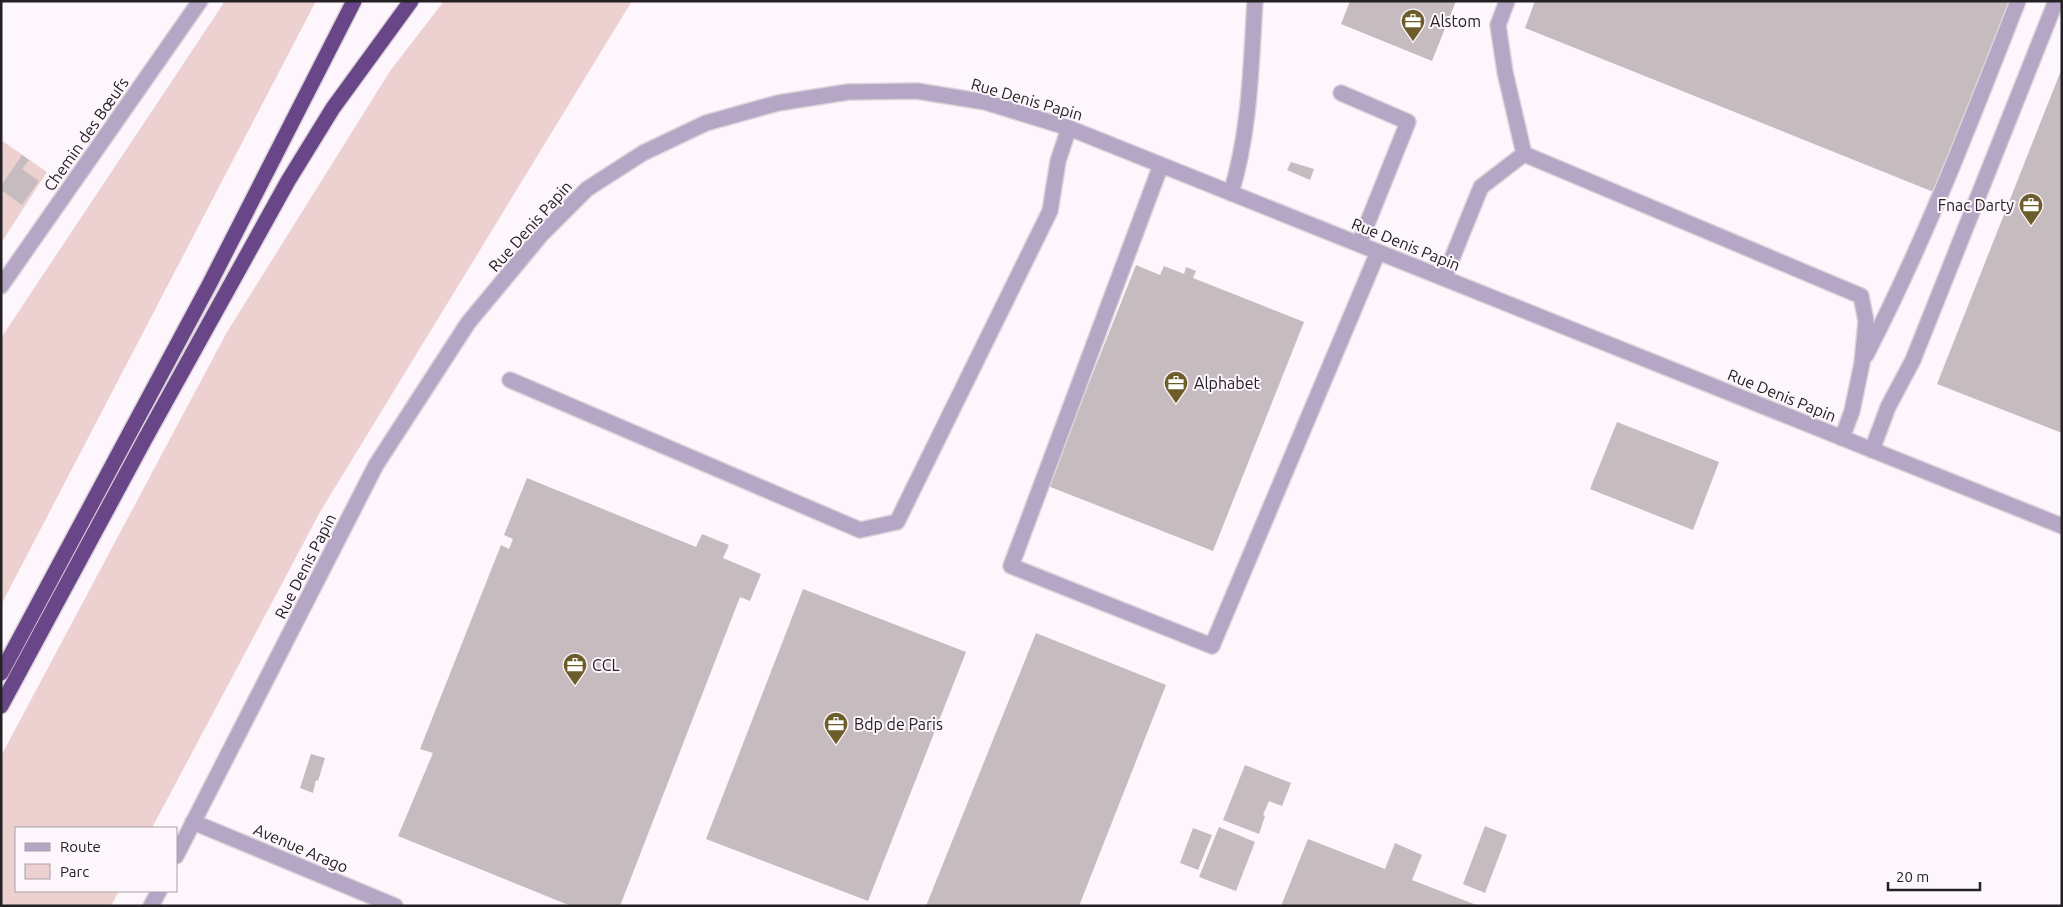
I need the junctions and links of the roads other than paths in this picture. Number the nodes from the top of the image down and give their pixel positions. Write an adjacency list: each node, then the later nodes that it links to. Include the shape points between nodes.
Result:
1 (200, 1): 16 (street, Chemin des Bœufs)
2 (354, 1): 22 (highway, via 209,285)
3 (412, 1): 23 (highway, via 333,108 288,181)
4 (1255, 1): 12 (street, via 1250,97)
5 (1507, 1): 10 (street, via 1498,26)
6 (2018, 1): 17 (street, via 1945,186 1898,294)
7 (2056, 1): 20 (street, via 1913,360 1888,407)
8 (1340, 93): 13 (street, via 1408,122)
9 (1069, 128): 11 (street, Rue Denis Papin); 18 (street, via 1058,161 1050,211 897,522 860,530); 24 (street, Rue Denis Papin, via 985,102 918,91 848,92 778,103 706,123 643,153 588,189 541,235 468,323 376,465)
10 (1524, 154): 15 (street, via 1481,187); 17 (street, via 1861,296 1866,321)
11 (1161, 165): 12 (street, Rue Denis Papin); 14 (street, via 1011,566 1020,570 1212,646)
12 (1231, 193): 13 (street, Rue Denis Papin)
13 (1359, 244): 14 (street, Rue Denis Papin)
14 (1378, 252): 15 (street, Rue Denis Papin)
15 (1444, 278): 19 (street, Rue Denis Papin)
16 (1, 286)
17 (1862, 364): 19 (street, via 1852,411)
18 (510, 380)
19 (1842, 438): 20 (street, Rue Denis Papin)
20 (1872, 450): 21 (street, Rue Denis Papin)
21 (2062, 526)
22 (1, 673)
23 (1, 706)
24 (194, 822): 25 (street, Rue Denis Papin); 28 (street, Avenue Arago)
25 (178, 852)
26 (158, 892): 27 (street)
27 (151, 906)
28 (395, 906)

